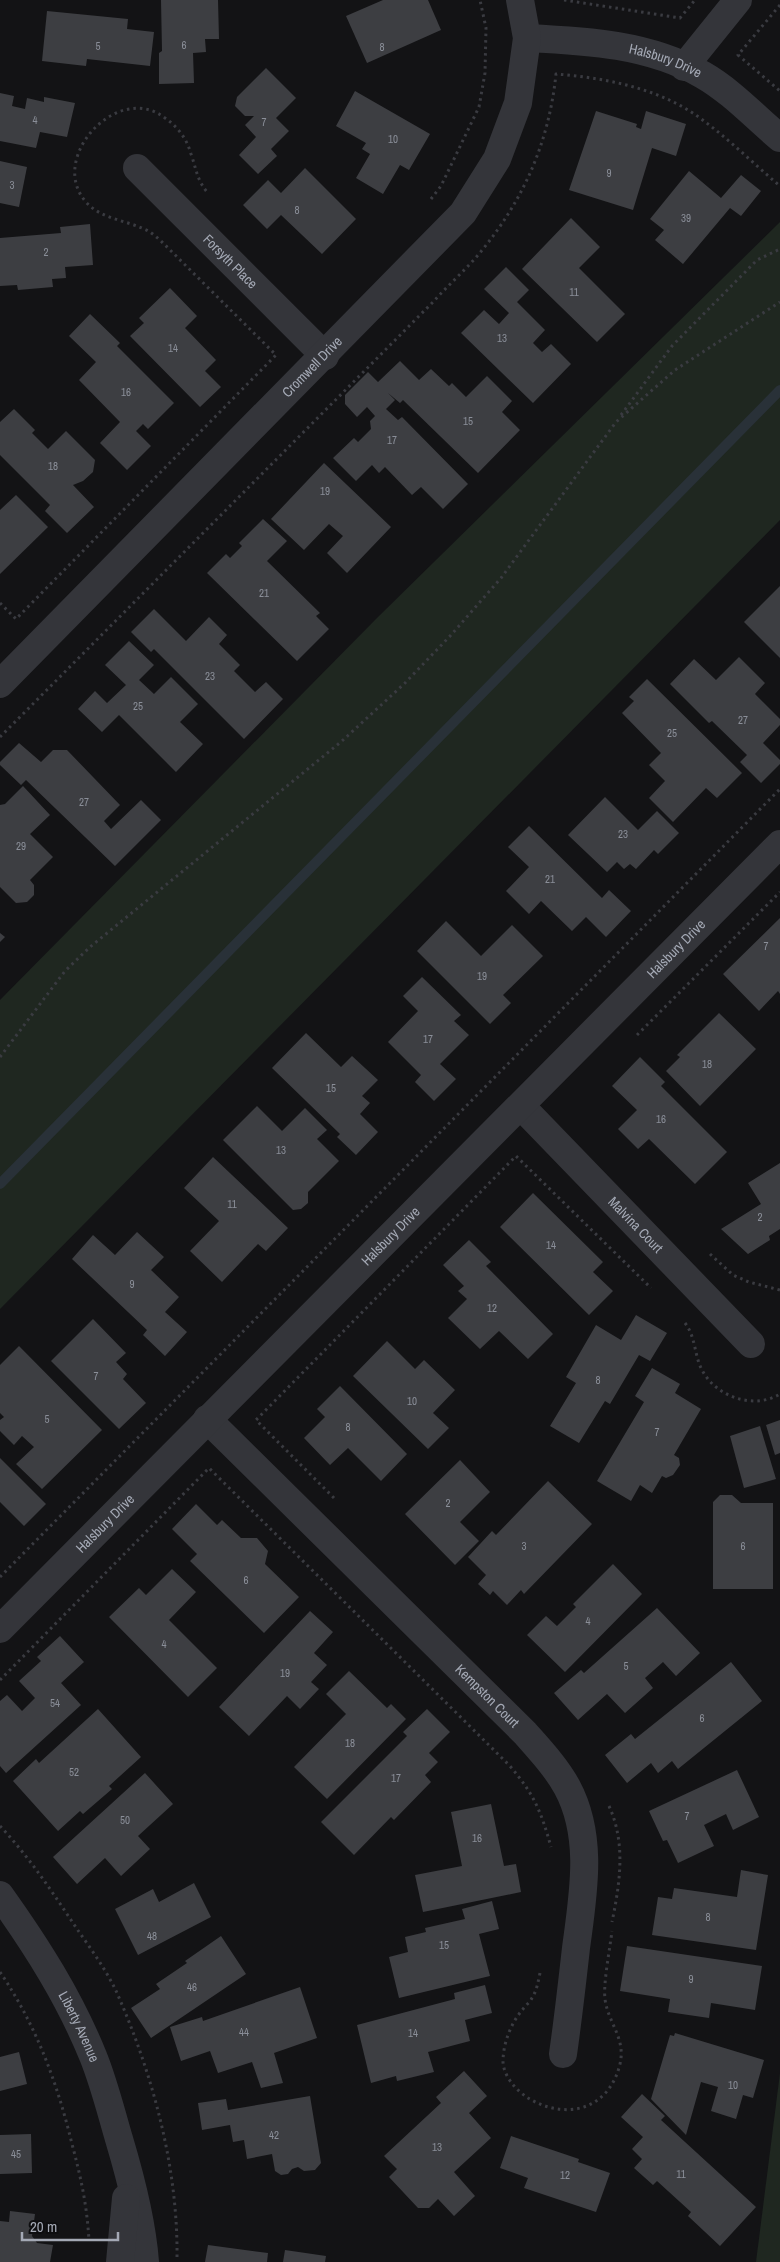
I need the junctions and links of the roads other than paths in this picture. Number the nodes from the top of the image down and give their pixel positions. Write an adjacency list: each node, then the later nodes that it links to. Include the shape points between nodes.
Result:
1 (520, 0): 3 (street, Cromwell Drive)
2 (738, 0): 4 (street)
3 (527, 38): 4 (street, Halsbury Drive, via 617,44); 7 (street, Cromwell Drive, via 518,103 498,159 488,175 463,213)
4 (684, 67): 5 (street, Halsbury Drive, via 719,86)
5 (780, 138)
6 (137, 168): 7 (street, Forsyth Place)
7 (325, 356): 8 (street, Cromwell Drive)
8 (5, 669)
9 (780, 844): 10 (street, Halsbury Drive)
10 (521, 1106): 11 (street, Malvina Court); 12 (street, Halsbury Drive)
11 (751, 1344)
12 (207, 1419): 13 (street, Halsbury Drive); 15 (street, Kempston Court, via 525,1733 567,1788 579,1818 584,1849 584,1882)
13 (0, 1629)
14 (0, 1896): 16 (street, Liberty Avenue, via 40,1952 71,2006 94,2057)
15 (563, 2054)
16 (129, 2172): 17 (street, Liberty Avenue); 18 (street, Liberty Avenue)
17 (120, 2262)
18 (145, 2262)

